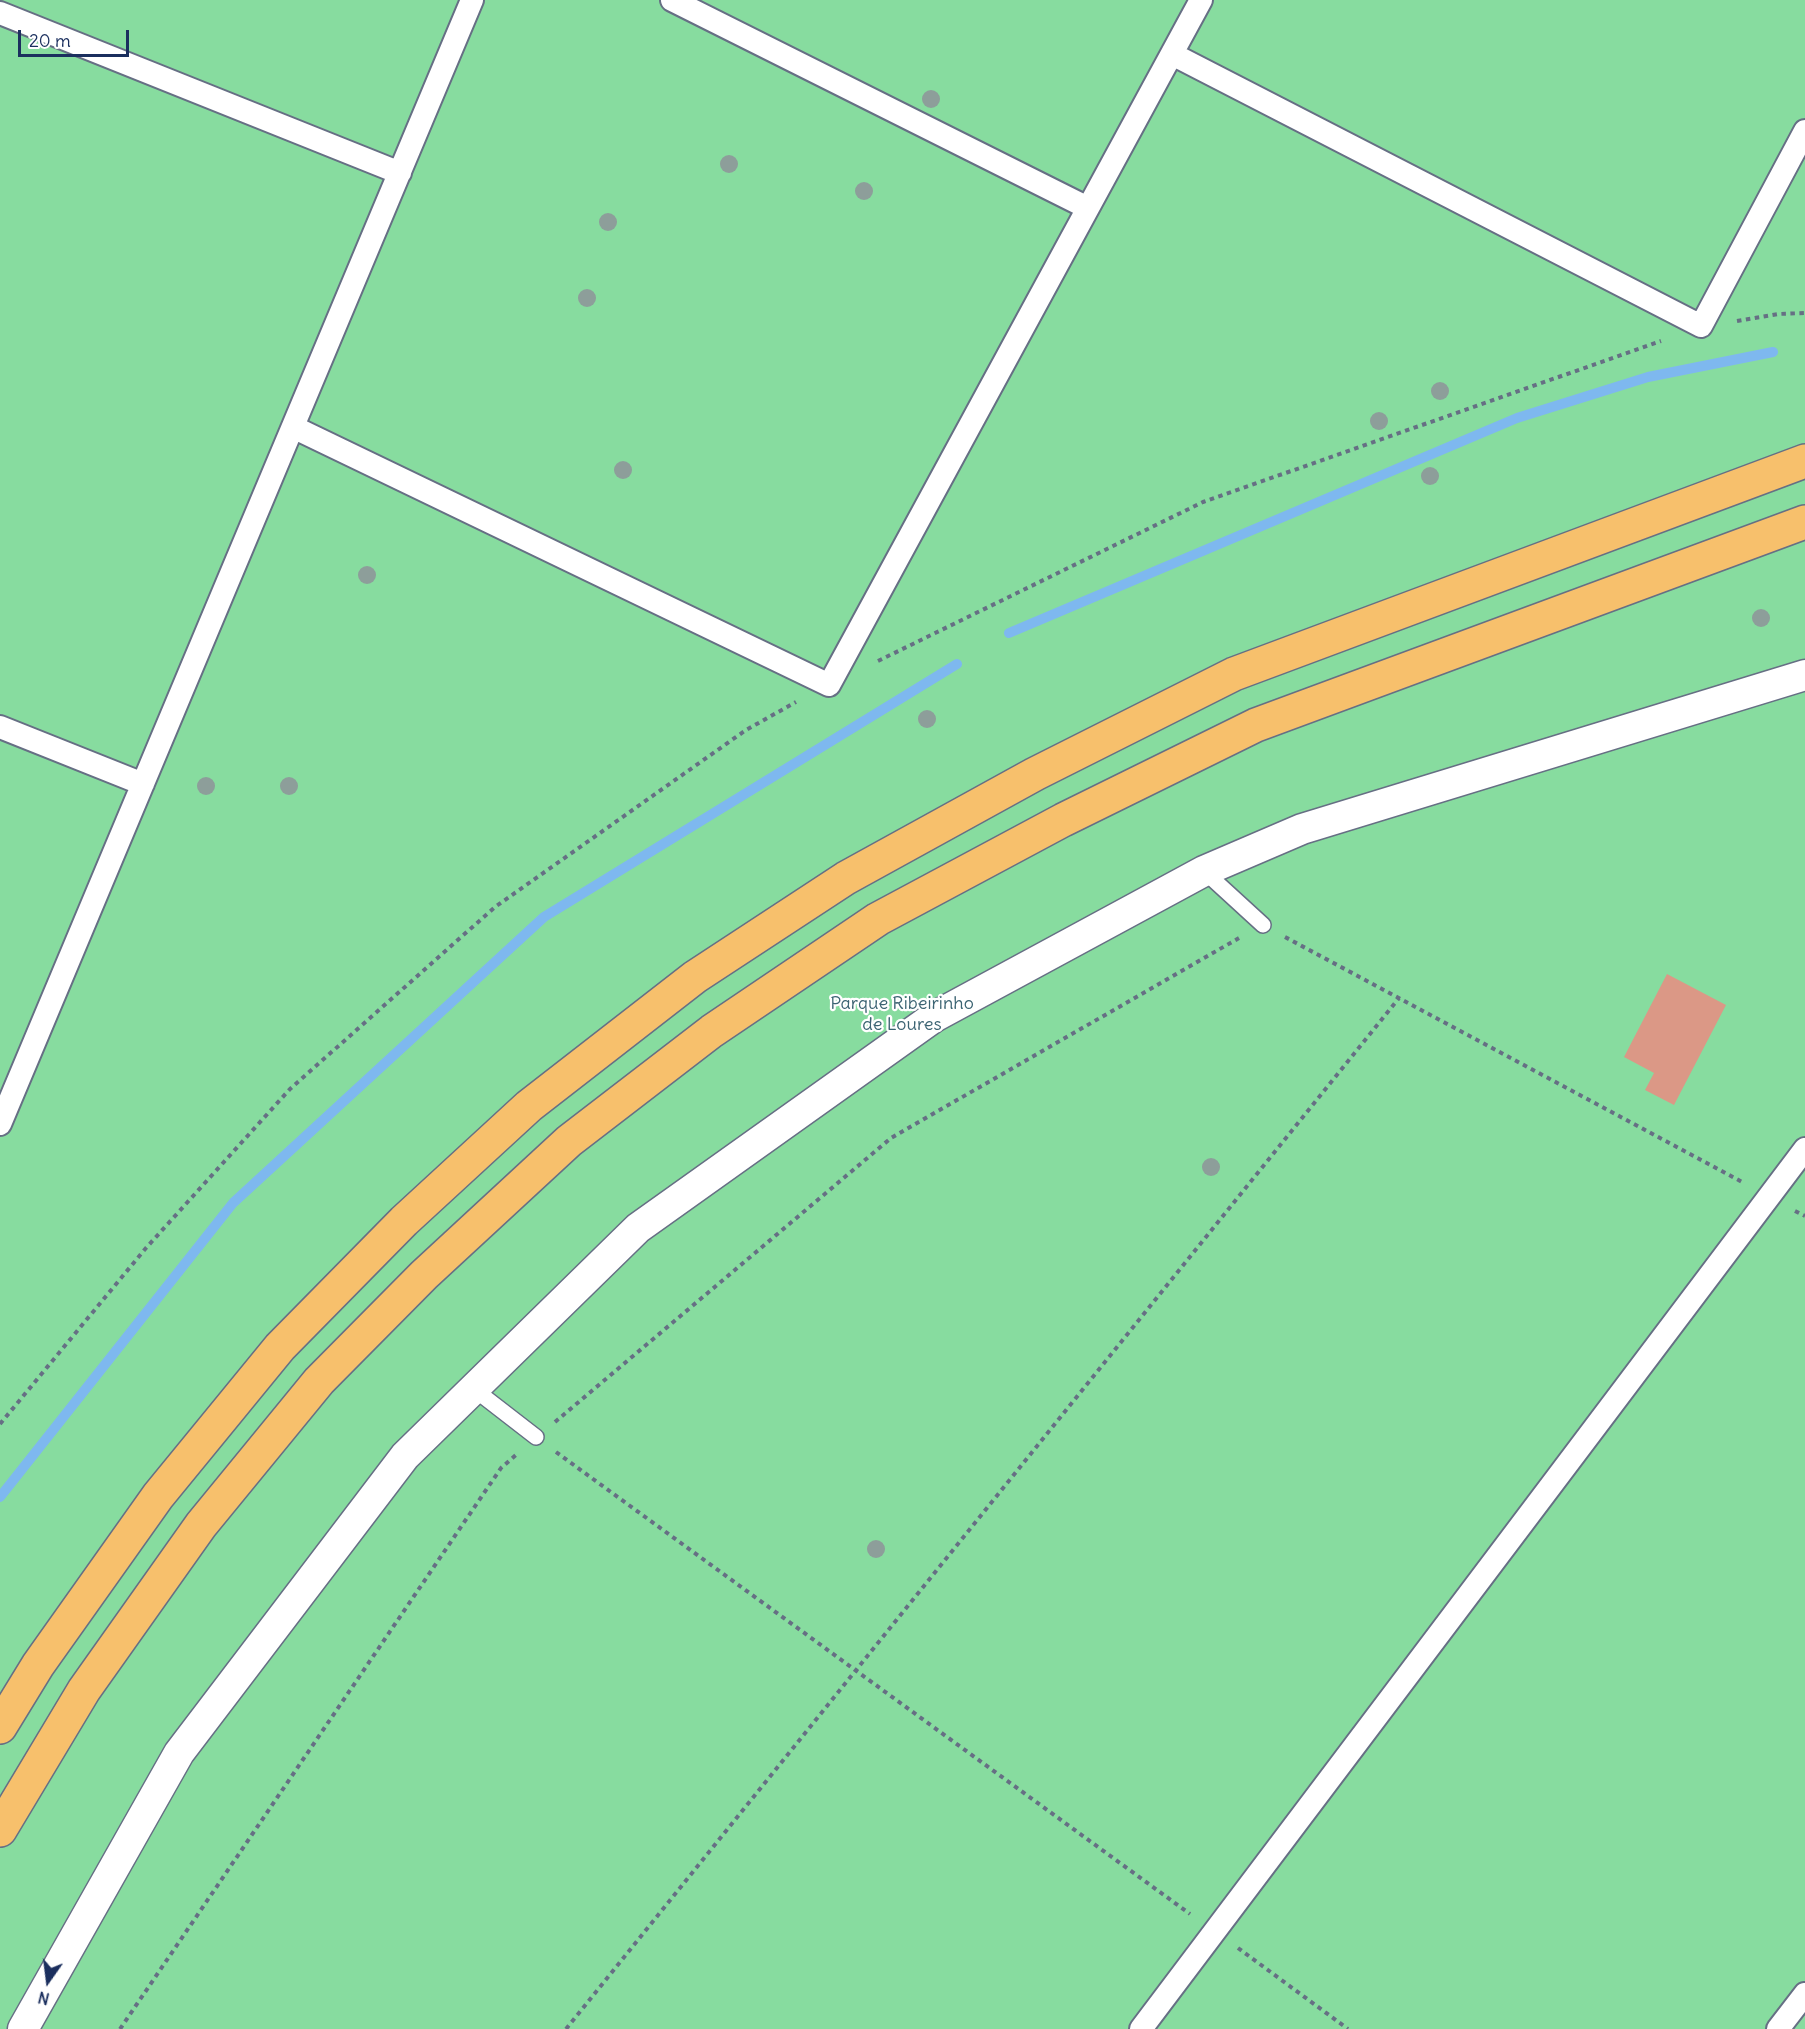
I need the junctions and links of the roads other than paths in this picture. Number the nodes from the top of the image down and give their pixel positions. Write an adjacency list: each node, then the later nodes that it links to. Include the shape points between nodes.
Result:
1 (472, 0): 7 (street)
2 (672, 0): 8 (street)
3 (1201, 0): 5 (street)
4 (0, 13): 7 (street)
5 (1172, 54): 6 (street, via 1701,326); 8 (street)
6 (1805, 131)
7 (400, 173): 9 (street)
8 (1088, 208): 9 (street, via 829,685)
9 (293, 427): 14 (street)
10 (1805, 461): 21 (highway, via 1234,674 1035,774 846,878 695,977 529,1106 404,1221 280,1347 158,1496 38,1665)
11 (1805, 522): 22 (highway, via 1256,724 1063,820 878,919 712,1031 568,1142 424,1275 319,1381 201,1525 84,1690)
12 (1805, 675): 15 (street, via 1302,829)
13 (0, 727): 14 (street)
14 (143, 784): 17 (street)
15 (1204, 871): 16 (lane); 19 (street, via 933,1017 638,1228)
16 (1263, 925)
17 (0, 1124)
18 (1805, 1149): 25 (street)
19 (474, 1389): 20 (lane); 24 (street, via 405,1456 179,1753)
20 (536, 1437)
21 (0, 1727)
22 (0, 1830)
23 (1805, 1994): 26 (street)
24 (23, 2029)
25 (1141, 2029)
26 (1778, 2029)

